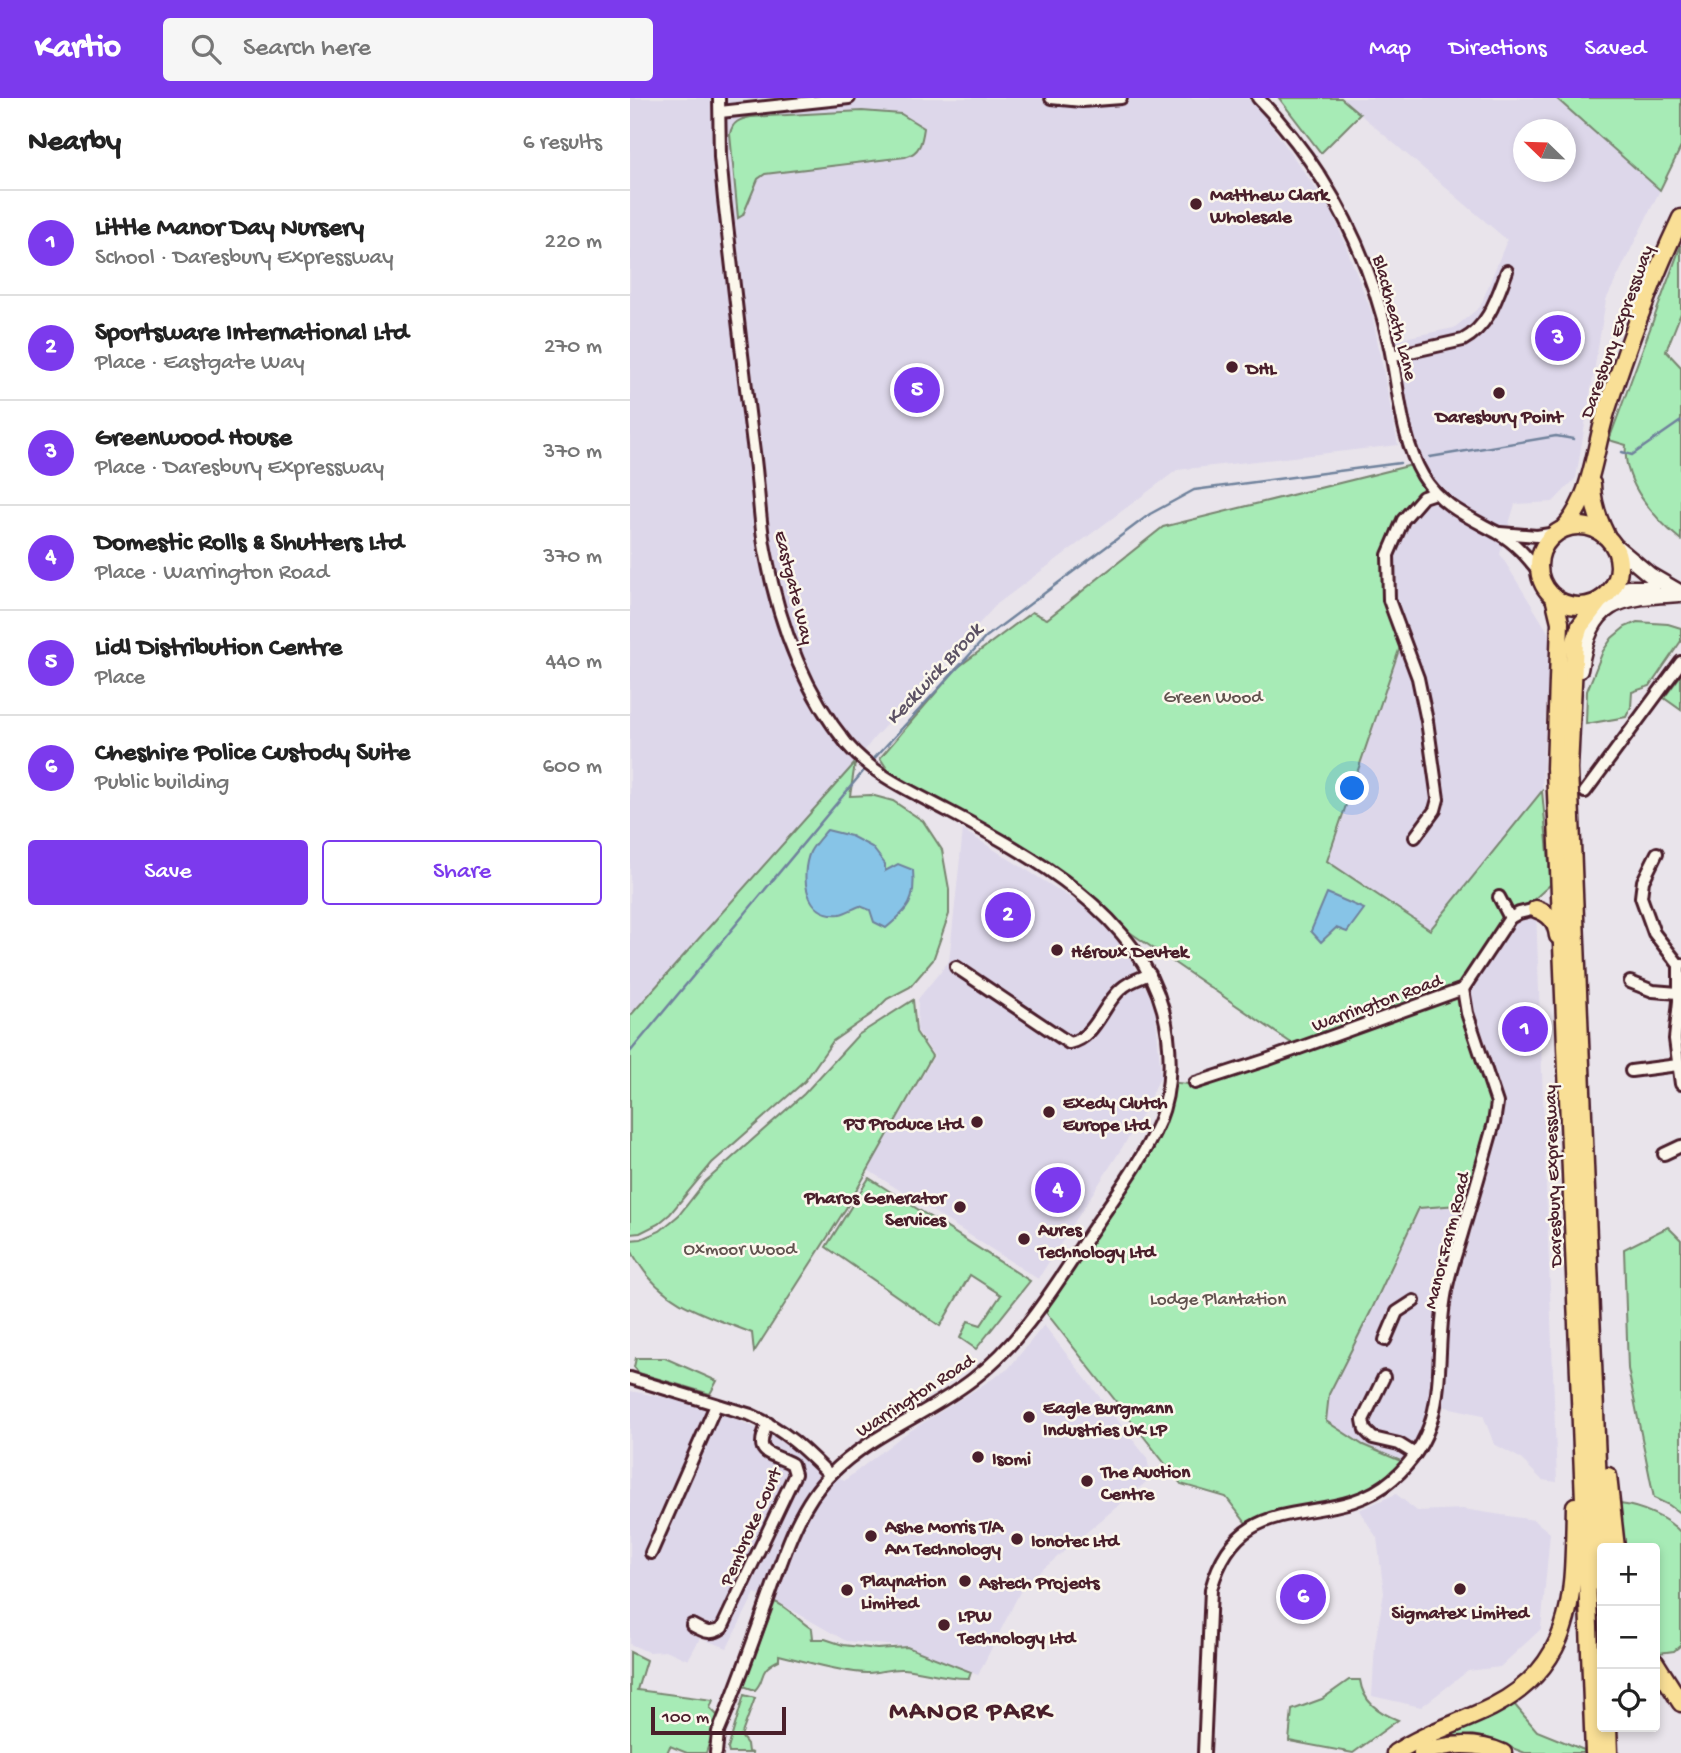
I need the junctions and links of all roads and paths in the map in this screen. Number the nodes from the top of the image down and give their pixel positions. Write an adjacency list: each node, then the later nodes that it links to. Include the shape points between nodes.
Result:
1 (719, 98): 6 (street, Eastgate Way)
2 (849, 98): 6 (street)
3 (1051, 98): 4 (street)
4 (1121, 98)
5 (1258, 98): 9 (street, Blackheath Lane, via 1282,123 1335,200 1368,268)
6 (720, 112): 30 (street, Eastgate Way, via 724,199 765,552 797,662 847,744 879,774 983,830 1060,879 1109,918)
7 (1681, 218): 10 (main road, Daresbury Expressway, via 1636,326)
8 (1507, 271): 9 (street, via 1492,309 1473,335)
9 (1392, 356): 11 (street, Blackheath Lane, via 1408,439 1416,464)
10 (1593, 460): 12 (main road, Daresbury Expressway, via 1583,501 1576,516); 14 (main road, Daresbury Expressway, via 1592,495)
11 (1435, 493): 13 (street, Blackheath Lane, via 1475,523); 22 (street, via 1423,497 1403,520 1388,555 1389,600 1418,678 1438,799)
12 (1560, 531): 13 (street, Blackheath Lane, via 1537,536); 14 (main road, via 1587,526); 15 (main road, via 1542,551)
13 (1500, 533): 15 (street, Blackheath Lane)
14 (1610, 541): 16 (street); 18 (main road, via 1619,570)
15 (1540, 573): 17 (main road)
16 (1681, 594): 18 (street, via 1629,588); 20 (street, via 1626,600 1600,614 1583,645)
17 (1554, 597): 18 (main road, via 1577,606); 24 (main road, Daresbury Expressway, via 1560,622 1555,768)
18 (1604, 597): 20 (main road, Daresbury Expressway, via 1580,626 1575,641)
19 (1681, 662): 21 (street)
20 (1570, 728): 44 (main road, Daresbury Expressway)
21 (1585, 792)
22 (1415, 837)
23 (1657, 853): 28 (street, via 1643,881 1641,897 1654,933)
24 (1561, 879): 26 (main road); 34 (main road, Daresbury Expressway)
25 (1499, 897): 27 (street)
26 (1536, 909): 27 (street); 34 (main road, via 1555,922)
27 (1510, 918): 32 (street, Warrington Road)
28 (1680, 965): 33 (street)
29 (956, 967): 30 (street, via 1069,1043 1091,1030 1121,989)
30 (1150, 974): 38 (street, Eastgate Way, via 1167,1024)
31 (1630, 982): 33 (street, via 1653,991)
32 (1463, 989): 39 (street, Warrington Road); 51 (street, Manor Farm Road, via 1497,1103 1446,1288 1437,1405)
33 (1678, 993): 35 (street)
34 (1565, 994): 48 (main road, Daresbury Expressway)
35 (1678, 1040): 36 (street)
36 (1678, 1065): 37 (street); 40 (street)
37 (1631, 1071)
38 (1168, 1082): 52 (street, Warrington Road, via 1162,1115 1144,1154 1019,1333 971,1381 865,1447)
39 (1195, 1083)
40 (1681, 1084)
41 (1681, 1146): 42 (street)
42 (1664, 1154)
43 (1414, 1301): 45 (street, via 1397,1312)
44 (1592, 1320): 53 (main road, Daresbury Expressway); 54 (main road)
45 (1385, 1340)
46 (1384, 1377): 51 (street, via 1363,1420 1365,1430 1373,1438 1399,1444)
47 (630, 1378): 49 (street)
48 (1580, 1383): 62 (main road, via 1573,1585 1569,1614 1555,1650 1514,1694); 65 (main road, Daresbury Expressway)
49 (716, 1405): 50 (street); 55 (street)
50 (768, 1423): 52 (street, via 785,1432); 56 (street, Pembroke Court, via 761,1438 763,1448 792,1464 795,1474 722,1628 708,1633)
51 (1415, 1454): 61 (street, Manor Farm Road, via 1392,1480 1364,1498 1278,1515 1249,1527 1225,1552 1211,1589)
52 (830, 1475): 60 (street, Warrington Road, via 798,1522 718,1732)
53 (1600, 1543)
54 (1615, 1543)
55 (651, 1553)
56 (692, 1625)
57 (1659, 1669): 58 (main road)
58 (1681, 1703)
59 (1608, 1732): 66 (main road)
60 (716, 1753)
61 (1204, 1753)
62 (1395, 1753)
63 (1422, 1753): 64 (main road, via 1474,1745)
64 (1503, 1753)
65 (1594, 1753)
66 (1609, 1753)

